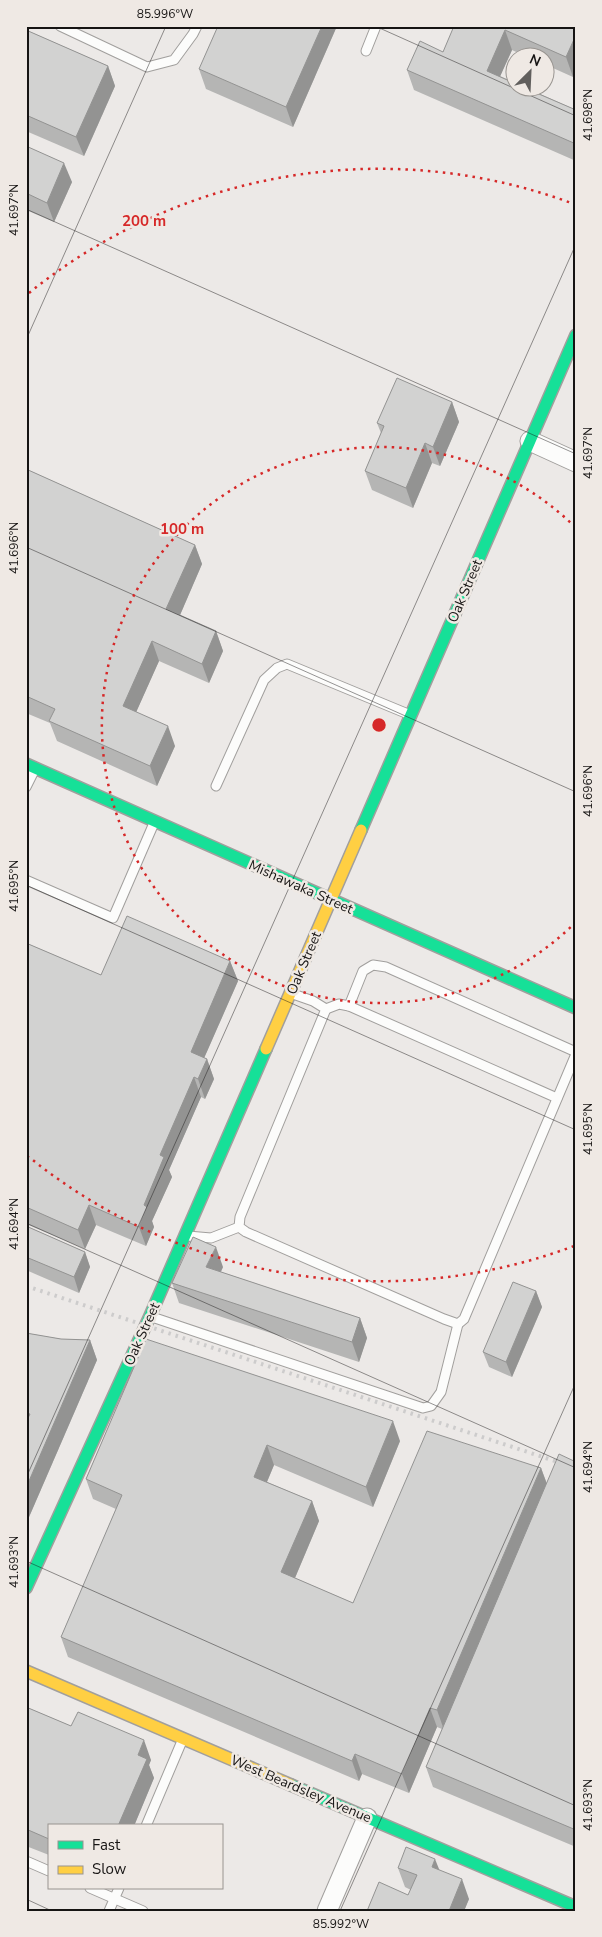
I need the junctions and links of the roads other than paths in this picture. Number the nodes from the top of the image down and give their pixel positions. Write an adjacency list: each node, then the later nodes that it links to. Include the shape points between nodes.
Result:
1 (60, 26): 2 (lane, via 147,67 174,60)
2 (197, 26)
3 (376, 26): 4 (lane)
4 (366, 51)
5 (576, 335): 6 (street, Oak Street)
6 (530, 442): 7 (street); 8 (street, Oak Street)
7 (576, 462)
8 (411, 715): 10 (lane, via 287,664 264,680); 14 (street, Oak Street)
9 (31, 766): 11 (lane); 12 (street, Mishawaka Street)
10 (216, 786)
11 (26, 787)
12 (154, 821): 13 (lane, via 112,918); 14 (street, Mishawaka Street)
13 (26, 880)
14 (330, 900): 15 (street, Oak Street); 17 (street, Mishawaka Street)
15 (290, 993): 18 (lane, via 313,1000); 22 (street, Oak Street)
16 (348, 1006): 18 (lane, via 339,1004); 19 (lane, via 363,971 373,965 386,967); 20 (lane)
17 (576, 1008)
18 (326, 1009): 21 (lane, via 240,1217)
19 (576, 1053): 20 (lane)
20 (557, 1098): 24 (lane, via 464,1319)
21 (239, 1227): 22 (lane, via 211,1238); 24 (lane)
22 (185, 1236): 23 (street, Oak Street)
23 (150, 1316): 24 (lane, via 423,1408 431,1406 441,1392); 25 (street, Oak Street)
24 (458, 1324)
25 (26, 1588)
26 (26, 1670): 27 (street, West Beardsley Avenue)
27 (183, 1738): 28 (street, West Beardsley Avenue); 29 (lane)
28 (367, 1818): 35 (street, West Beardsley Avenue, via 553,1901); 38 (street)
29 (147, 1824)
30 (26, 1861): 31 (lane)
31 (48, 1870)
32 (95, 1890): 34 (lane)
33 (118, 1890): 34 (lane)
34 (115, 1899): 36 (lane); 37 (lane)
35 (576, 1907)
36 (110, 1911)
37 (143, 1911)
38 (327, 1911)

